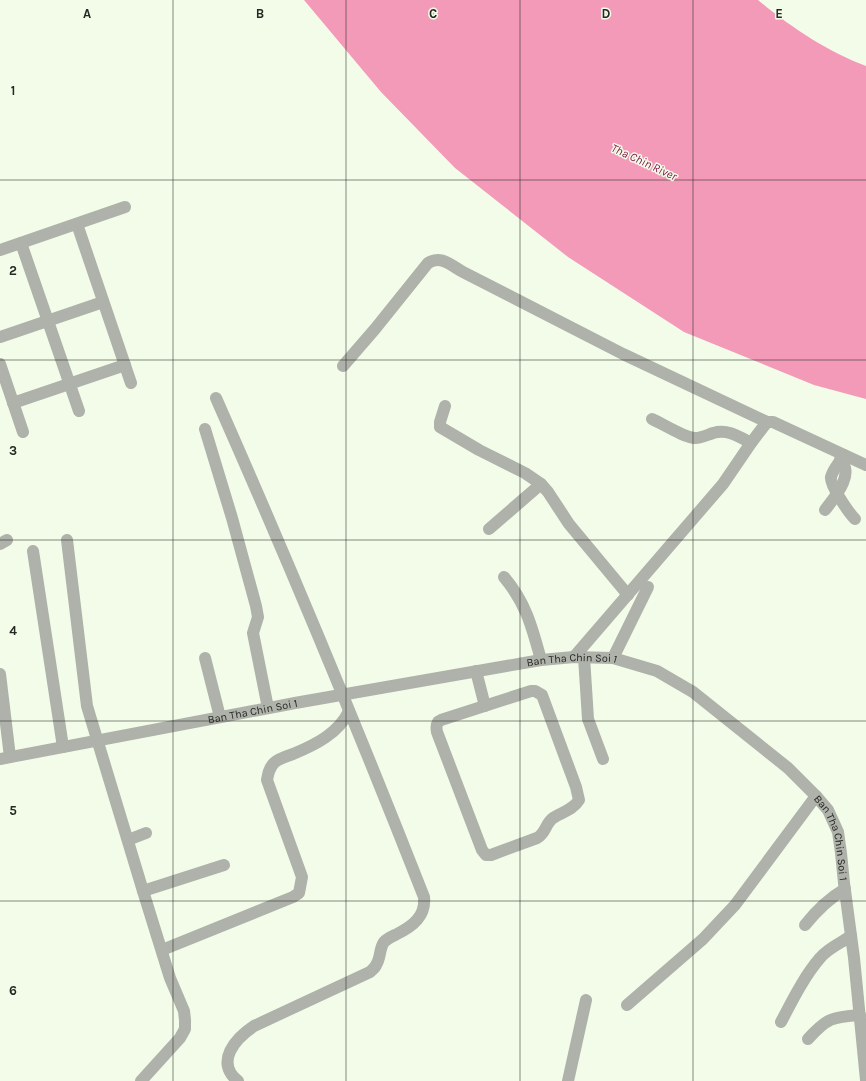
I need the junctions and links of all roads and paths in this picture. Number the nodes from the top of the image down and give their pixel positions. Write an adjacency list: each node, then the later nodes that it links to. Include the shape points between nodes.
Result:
1 (126, 207): 2 (street)
2 (77, 224): 3 (street); 5 (street)
3 (21, 243): 4 (street); 6 (street)
4 (0, 250)
5 (103, 302): 6 (street); 9 (street)
6 (48, 321): 7 (street); 12 (street)
7 (0, 337)
8 (0, 364): 14 (street)
9 (125, 365): 11 (street); 12 (street)
10 (342, 366): 18 (street, via 428,263 440,259 623,354)
11 (131, 383)
12 (69, 384): 14 (street); 16 (street)
13 (216, 398): 40 (street)
14 (13, 403): 20 (street)
15 (445, 406): 24 (street, via 440,426)
16 (78, 411)
17 (652, 419): 21 (street, via 689,437 699,438 719,431 731,432)
18 (767, 422): 21 (street); 22 (street, via 773,422)
19 (205, 429): 42 (street, via 256,606 258,617 253,632)
20 (23, 432)
21 (751, 443): 33 (street, via 723,484)
22 (842, 458): 23 (street); 25 (street, via 845,475)
23 (866, 465)
24 (540, 484): 28 (street); 33 (street, via 569,524)
25 (838, 493): 26 (street); 27 (street)
26 (825, 510)
27 (855, 519)
28 (489, 529)
29 (67, 540): 45 (street, via 86,706)
30 (33, 551): 46 (street)
31 (504, 577): 37 (street, via 517,594 529,618)
32 (648, 587): 36 (street)
33 (628, 595): 34 (street)
34 (579, 657): 36 (street, Ban Tha Chin Soi 1); 37 (street, Ban Tha Chin Soi 1); 48 (street, via 588,719)
35 (205, 658): 44 (street)
36 (613, 658): 49 (street, Ban Tha Chin Soi 1, via 657,671 693,692 788,768)
37 (541, 660): 38 (street, Ban Tha Chin Soi 1)
38 (476, 671): 40 (street, Ban Tha Chin Soi 1); 41 (street)
39 (0, 674): 47 (street)
40 (343, 694): 42 (street, Ban Tha Chin Soi 1); 43 (street)
41 (485, 706): 41 (street, via 531,691 542,695 579,797 573,807 553,818 540,836 489,855 482,850 436,728 439,721)
42 (268, 708): 44 (street, Ban Tha Chin Soi 1)
43 (349, 711): 57 (street, via 320,742 275,762 269,769 267,780 302,877 299,893); 66 (street, via 425,905 419,919 384,942 377,965 370,972 254,1026 238,1039 231,1047 228,1057 232,1074)
44 (220, 717): 45 (street, Ban Tha Chin Soi 1)
45 (96, 740): 46 (street, Ban Tha Chin Soi 1); 51 (street)
46 (63, 747): 47 (street, Ban Tha Chin Soi 1)
47 (5, 758)
48 (603, 759)
49 (816, 796): 53 (street, Ban Tha Chin Soi 1, via 828,810 838,832); 59 (street, via 735,905 703,939)
50 (146, 833): 51 (street)
51 (128, 840): 54 (street)
52 (224, 865): 54 (street)
53 (845, 889): 55 (street, via 824,904); 56 (street, Ban Tha Chin Soi 1)
54 (143, 891): 57 (street)
55 (805, 925)
56 (851, 936): 60 (street, Ban Tha Chin Soi 1); 61 (street, via 820,958 798,989)
57 (162, 950): 65 (street, via 184,1011 185,1029)
58 (586, 1000): 67 (street)
59 (627, 1004)
60 (860, 1015): 62 (street, via 838,1016 828,1020); 63 (street, Ban Tha Chin Soi 1)
61 (781, 1022)
62 (808, 1039)
63 (864, 1042): 64 (street, Ban Tha Chin Soi 1)
64 (866, 1080)
65 (141, 1081)
66 (238, 1081)
67 (568, 1081)

